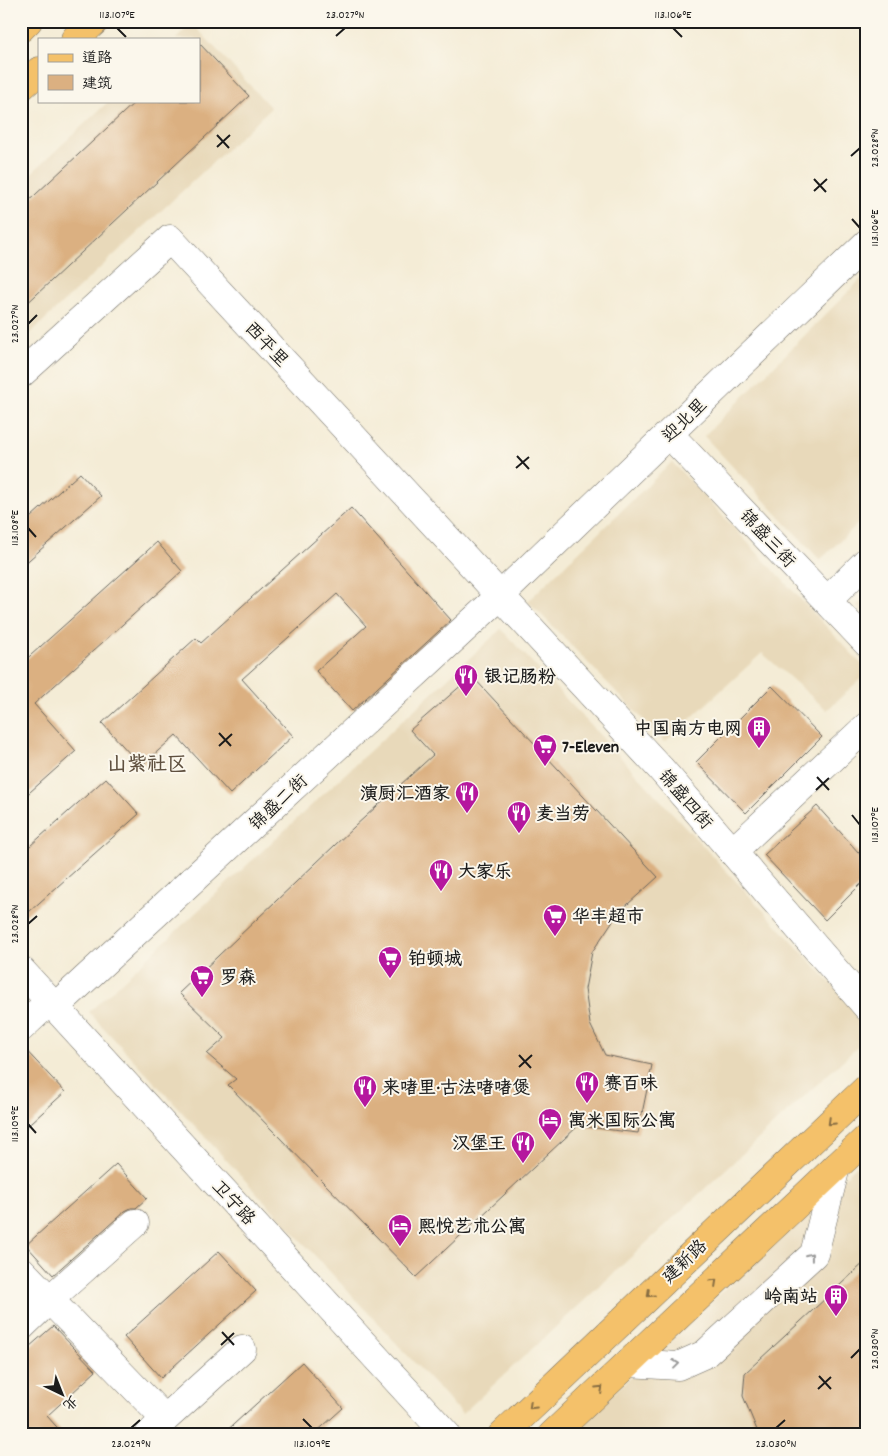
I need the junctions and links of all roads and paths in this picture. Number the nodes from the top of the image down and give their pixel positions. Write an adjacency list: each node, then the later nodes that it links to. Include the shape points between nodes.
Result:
1 (28, 21): 3 (main road)
2 (95, 21): 4 (main road)
3 (21, 28)
4 (76, 38)
5 (38, 72): 6 (main road)
6 (21, 87)
7 (867, 243): 9 (street, 迎北里)
8 (21, 374): 11 (street, 西平里, via 170,239)
9 (669, 434): 11 (street, 迎北里); 12 (street, 锦盛三街)
10 (867, 561): 12 (street)
11 (500, 596): 15 (street, 锦盛四街, via 660,768); 17 (street, 锦盛二街)
12 (827, 601): 13 (street, 锦盛三街)
13 (867, 643)
14 (867, 726): 15 (street)
15 (732, 852): 18 (street, 锦盛四街)
16 (21, 970): 17 (street, 卫宁路)
17 (52, 1004): 19 (street, 锦盛二街); 30 (street, 卫宁路)
18 (867, 1007)
19 (21, 1028)
20 (867, 1088): 31 (main road, 建新路, one-way to 31)
21 (867, 1138): 22 (main road, 建新路)
22 (836, 1167): 28 (main road, 建新路, one-way to 22); 28 (street, one-way to 22, via 678,1366 705,1354 814,1254)
23 (135, 1223): 25 (street)
24 (21, 1270): 25 (street)
25 (50, 1299): 26 (street); 29 (street)
26 (21, 1327)
27 (242, 1349): 29 (street)
28 (628, 1363): 32 (main road, 建新路, one-way to 28)
29 (157, 1427)
30 (447, 1435)
31 (502, 1435)
32 (552, 1435)

